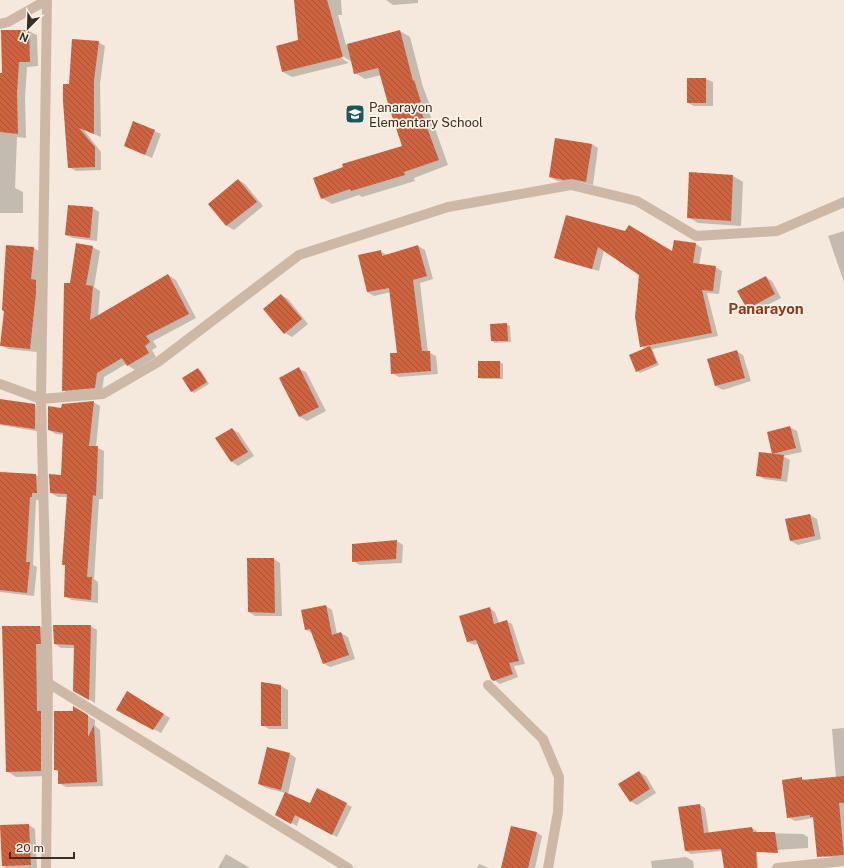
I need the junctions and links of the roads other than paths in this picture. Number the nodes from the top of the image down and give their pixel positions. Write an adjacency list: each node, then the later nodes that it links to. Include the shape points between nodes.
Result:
1 (47, 0): 2 (street); 5 (street)
2 (0, 24)
3 (844, 202): 5 (street, via 777,231 696,236 637,201 571,186 448,207 299,255 158,362 103,394)
4 (0, 384): 5 (street)
5 (41, 399): 6 (street)
6 (48, 683): 9 (street); 10 (street)
7 (488, 685): 11 (street, via 543,740 559,777 558,812)
8 (844, 860): 12 (street)
9 (46, 868)
10 (348, 868)
11 (548, 868)
12 (777, 868)

